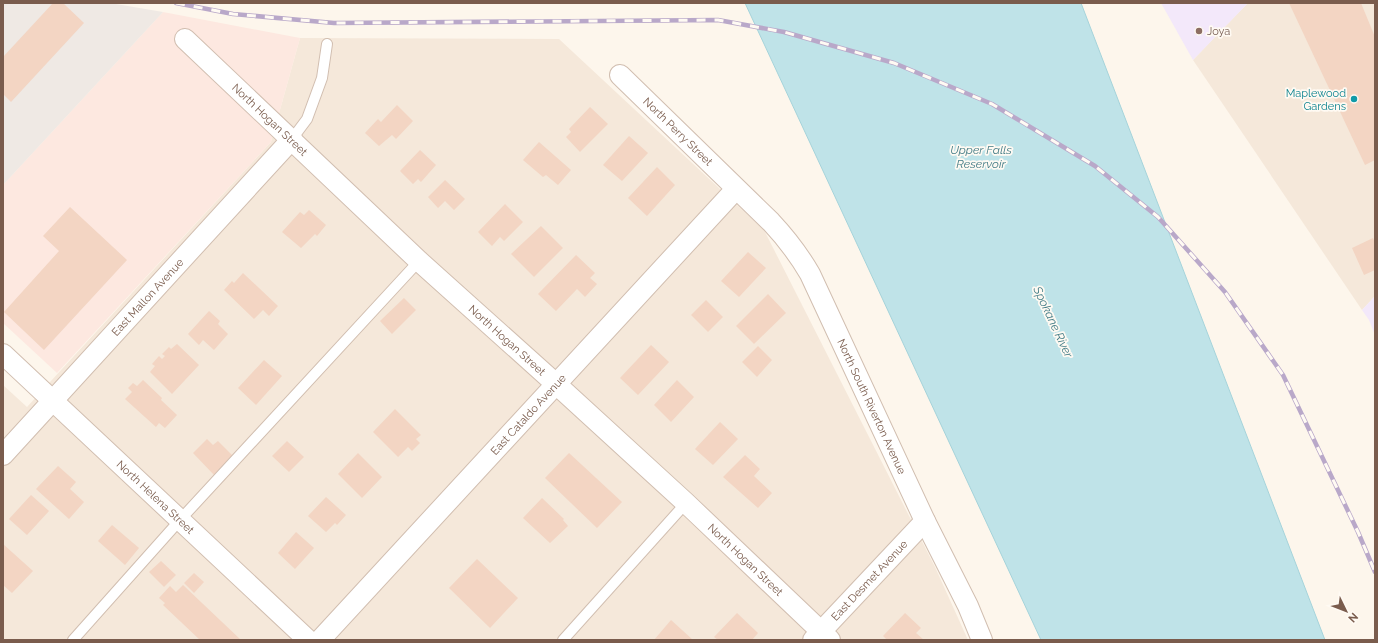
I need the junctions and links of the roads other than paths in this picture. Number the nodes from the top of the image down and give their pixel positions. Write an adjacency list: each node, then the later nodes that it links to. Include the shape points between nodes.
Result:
1 (185, 39): 4 (street, North Hogan Street)
2 (328, 44): 4 (lane, via 322,78 307,119)
3 (620, 75): 5 (street, North Perry Street)
4 (292, 139): 6 (street, North Hogan Street); 9 (street, East Mallon Avenue)
5 (736, 189): 8 (street, East Cataldo Avenue); 13 (street, North South Riverton Avenue, via 781,233 810,274)
6 (419, 261): 8 (street, North Hogan Street); 12 (lane)
7 (3, 354): 9 (street, North Helena Street)
8 (556, 384): 11 (street, North Hogan Street); 17 (street, East Cataldo Avenue)
9 (53, 401): 10 (street, East Mallon Avenue); 12 (street, North Helena Street)
10 (3, 455)
11 (686, 503): 14 (street, North Hogan Street); 18 (lane)
12 (180, 520): 15 (lane); 16 (street, North Helena Street)
13 (925, 521): 14 (street, East Desmet Avenue); 19 (street, North South Riverton Avenue, via 968,606)
14 (821, 637)
15 (73, 640)
16 (308, 640)
17 (320, 640)
18 (564, 640)
19 (982, 640)

